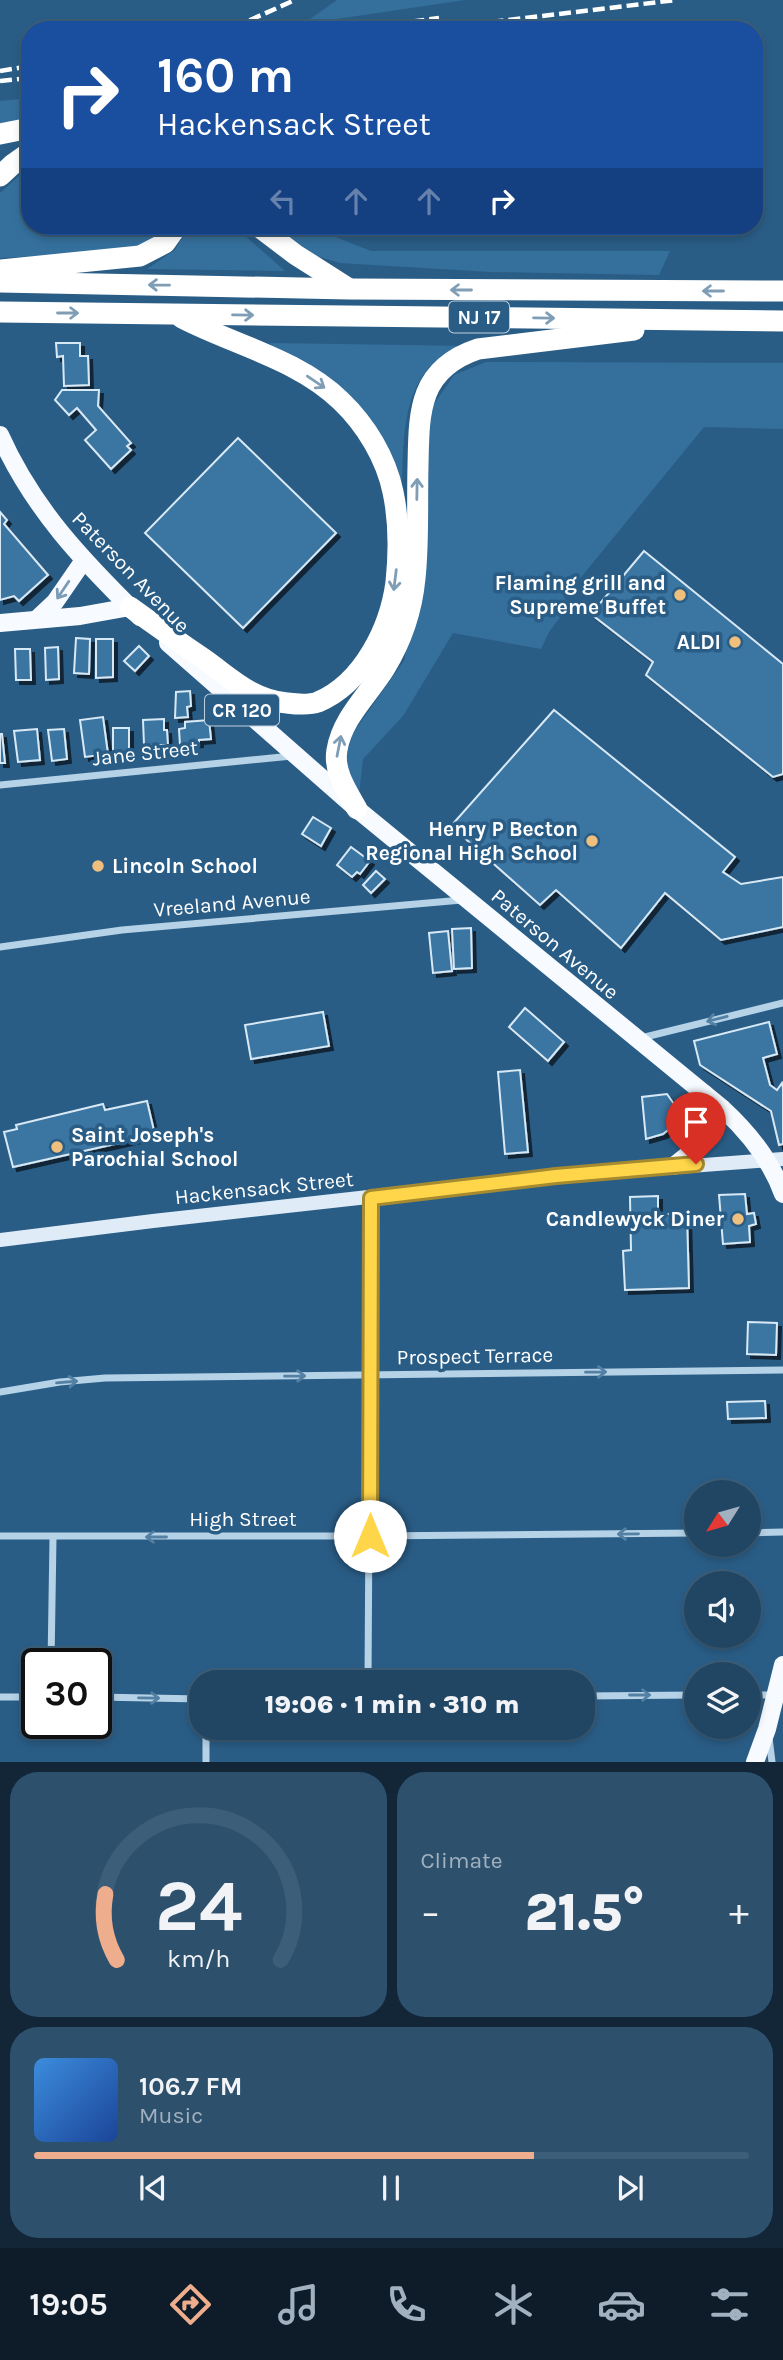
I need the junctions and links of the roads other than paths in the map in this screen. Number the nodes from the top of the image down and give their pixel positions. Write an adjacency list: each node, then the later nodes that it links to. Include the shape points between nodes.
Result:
1 (21, 130): 2 (highway)
2 (0, 134)
3 (21, 158): 4 (highway)
4 (0, 176)
5 (171, 235): 7 (highway, via 140,256)
6 (270, 235): 9 (highway)
7 (0, 270)
8 (0, 282): 9 (highway, NJ 17, one-way to 8)
9 (349, 289): 10 (highway, NJ 17, one-way to 9)
10 (783, 291)
11 (0, 312): 12 (highway, NJ 17, one-way to 12)
12 (175, 314): 13 (highway, NJ 17, one-way to 13); 17 (highway, one-way to 17, via 313,379 341,401 367,431 393,491 398,529 396,583 385,626 364,663 344,686 316,703 262,698 239,687)
13 (717, 320): 14 (highway, NJ 17); 22 (highway, one-way to 13, via 337,772 336,752 341,734 385,667 409,615 415,577 418,420 435,377 455,359 478,349)
14 (783, 321)
15 (0, 435): 16 (main road, Paterson Avenue, via 34,499)
16 (84, 559): 17 (main road, Paterson Avenue); 18 (main road, one-way to 18, via 55,602)
17 (130, 607): 18 (main road); 20 (main road, Paterson Avenue / CR 120)
18 (38, 618): 19 (main road)
19 (0, 623)
20 (294, 756): 21 (street, Jane Street); 22 (main road, Paterson Avenue / CR 120)
21 (0, 785)
22 (357, 809): 23 (main road, Paterson Avenue / CR 120)
23 (467, 900): 24 (street, Vreeland Avenue, via 122,930); 26 (main road, Paterson Avenue / CR 120)
24 (0, 947)
25 (783, 1003): 26 (street, one-way to 26)
26 (635, 1040): 27 (main road, Paterson Avenue / CR 120)
27 (705, 1094): 28 (main road, Paterson Avenue / CR 120); 29 (main road, via 708,1130)
28 (775, 1159): 29 (main road, Hackensack Street); 30 (main road, Paterson Avenue / CR 120)
29 (674, 1166): 31 (main road, Hackensack Street)
30 (783, 1194)
31 (371, 1198): 32 (main road, Hackensack Street); 34 (street)
32 (0, 1240)
33 (783, 1370): 34 (street, Prospect Terrace, one-way to 33)
34 (370, 1375): 35 (street, Prospect Terrace, one-way to 34, via 105,1378); 40 (street)
35 (0, 1392)
36 (783, 1532): 38 (street)
37 (684, 1533): 40 (street, High Street, one-way to 40)
38 (761, 1533)
39 (0, 1536): 41 (street, High Street)
40 (370, 1536): 41 (street, High Street, one-way to 41); 44 (street)
41 (53, 1538): 42 (street)
42 (51, 1648)
43 (783, 1665): 47 (main road)
44 (368, 1670)
45 (684, 1695): 48 (street, one-way to 45)
46 (761, 1695): 47 (street)
47 (779, 1695): 53 (main road)
48 (595, 1696)
49 (0, 1697): 50 (street)
50 (21, 1697)
51 (112, 1697): 52 (street, one-way to 52)
52 (189, 1699)
53 (767, 1729): 56 (main road); 57 (street)
54 (206, 1740): 55 (street)
55 (206, 1762)
56 (755, 1762)
57 (772, 1762)

